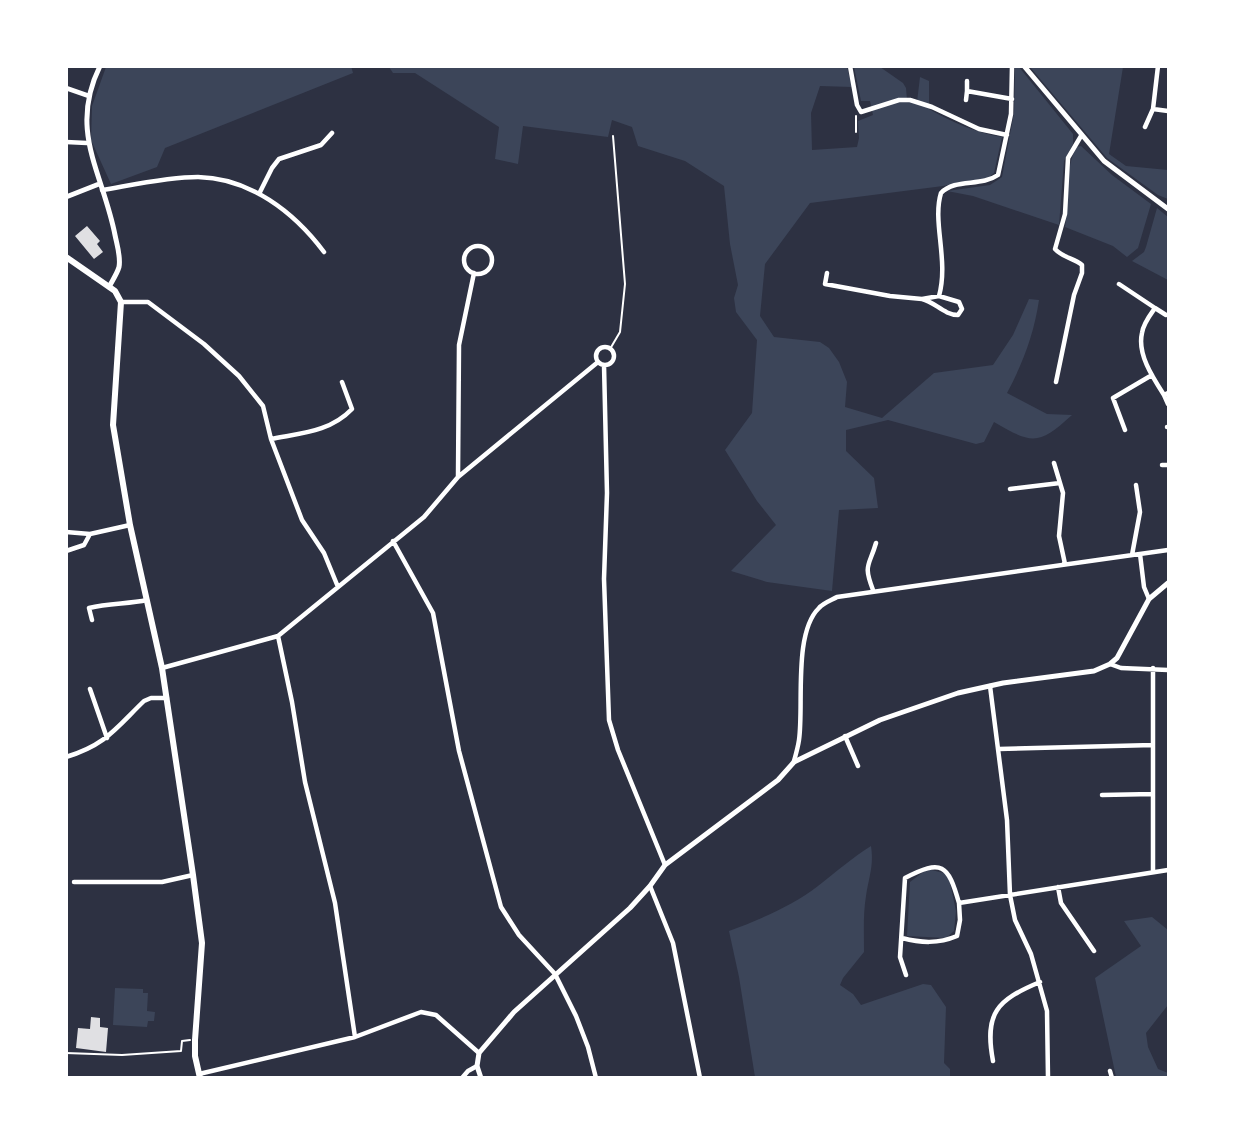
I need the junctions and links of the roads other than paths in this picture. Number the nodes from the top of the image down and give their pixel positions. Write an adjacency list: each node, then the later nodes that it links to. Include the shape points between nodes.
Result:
1 (100, 66): 9 (street)
2 (850, 66): 16 (street, via 859,110 866,113 910,100)
3 (1012, 66): 10 (street)
4 (1024, 66): 18 (street)
5 (1158, 66): 12 (street)
6 (967, 81): 8 (street)
7 (66, 89): 9 (street)
8 (967, 91): 10 (street); 11 (street)
9 (89, 96): 20 (street)
10 (1012, 99): 16 (street)
11 (966, 100)
12 (1153, 109): 13 (street); 14 (street)
13 (1168, 111)
14 (1145, 127)
15 (332, 133): 22 (street, via 321,145 279,159)
16 (1006, 135): 31 (street, via 998,175 953,185 941,193 944,265)
17 (613, 136): 36 (lane, via 625,284 620,332)
18 (1081, 136): 24 (street, via 1104,161); 40 (street, via 1068,158 1064,221 1055,249 1082,265 1082,272)
19 (66, 142): 20 (street)
20 (88, 143): 21 (street)
21 (100, 187): 22 (street, via 196,177 235,183); 23 (street); 30 (street, via 119,260)
22 (259, 194): 25 (street, via 277,204)
23 (66, 197)
24 (1168, 209)
25 (324, 252)
26 (66, 257): 30 (main road)
27 (474, 273): 27 (street, via 486,271 491,264 489,251 482,246 472,247 465,257); 46 (street, via 458,345)
28 (827, 273): 32 (street, via 824,287)
29 (1119, 284): 34 (street)
30 (109, 287): 33 (main road)
31 (939, 296): 32 (street); 32 (street, via 959,302 962,309 958,315)
32 (922, 299)
33 (121, 302): 44 (street, via 148,302 204,344 263,406); 50 (main road, via 113,425)
34 (1155, 308): 35 (street); 38 (street, via 1141,337)
35 (1166, 315)
36 (610, 349): 37 (street, via 613,360); 37 (street, via 598,351)
37 (601, 363): 46 (street); 83 (street, via 609,720)
38 (1152, 375): 41 (street); 43 (street, via 1113,398)
39 (342, 382): 44 (street, via 352,409 342,419 321,430)
40 (1056, 382)
41 (1166, 394): 42 (street)
42 (1168, 404)
43 (1125, 430)
44 (271, 439): 61 (street, via 302,520 324,553)
45 (1054, 463): 47 (street)
46 (458, 477): 53 (street, via 424,517)
47 (1060, 483): 49 (street); 59 (street, via 1059,536)
48 (1136, 485): 58 (street, via 1140,512)
49 (1010, 489)
50 (130, 525): 52 (street); 63 (main road)
51 (66, 532): 52 (street)
52 (89, 534): 56 (street, via 84,545)
53 (393, 541): 61 (street); 94 (street, via 433,613 459,751 501,907 519,935)
54 (876, 543): 62 (street, via 866,573)
55 (1168, 550): 57 (street)
56 (66, 551)
57 (1140, 554): 58 (street); 64 (street)
58 (1132, 555): 59 (street)
59 (1065, 564): 62 (street)
60 (1168, 583): 64 (street)
61 (338, 587): 66 (street)
62 (873, 590): 79 (street, via 837,597 819,607 809,623)
63 (148, 600): 65 (street, via 89,608); 68 (main road)
64 (1149, 600): 67 (street)
65 (92, 620)
66 (278, 636): 68 (street); 97 (street, via 305,782 335,903)
67 (1110, 664): 69 (street); 71 (street, via 1094,671)
68 (162, 668): 73 (main road)
69 (1153, 668): 70 (street); 76 (street)
70 (1168, 670)
71 (990, 685): 74 (street, via 924,703); 77 (street)
72 (90, 689): 75 (street)
73 (167, 698): 75 (street, via 144,701); 86 (main road)
74 (845, 736): 79 (street); 80 (street)
75 (107, 738): 78 (street)
76 (1153, 746): 77 (street); 82 (street)
77 (999, 749): 90 (street)
78 (66, 757)
79 (794, 762): 83 (street, via 778,780)
80 (858, 766)
81 (1102, 794): 82 (street)
82 (1153, 794): 85 (street)
83 (665, 865): 88 (street)
84 (1168, 870): 85 (street)
85 (1153, 873): 89 (street)
86 (193, 875): 87 (street, via 162,882); 102 (main road, via 202,958 195,1040)
87 (74, 881)
88 (650, 886): 94 (street); 106 (street, via 673,943)
89 (1058, 887): 90 (street); 93 (street, via 1061,903)
90 (1010, 895): 91 (street); 96 (street)
91 (958, 903): 92 (street, via 961,920 957,936 943,942); 92 (street, via 951,876 943,869 929,866 905,877)
92 (902, 938): 95 (street, via 900,957)
93 (1094, 951)
94 (555, 974): 98 (street); 105 (street, via 576,1016)
95 (906, 975)
96 (1040, 982): 99 (street, via 1012,993 995,1010 989,1039); 107 (street, via 1047,1011)
97 (355, 1037): 98 (street, via 429,1012); 102 (street)
98 (479, 1053): 100 (street)
99 (993, 1061)
100 (477, 1066): 103 (street); 104 (street)
101 (1110, 1071): 108 (street)
102 (199, 1076)
103 (462, 1077)
104 (481, 1077)
105 (596, 1077)
106 (700, 1077)
107 (1048, 1077)
108 (1112, 1077)

